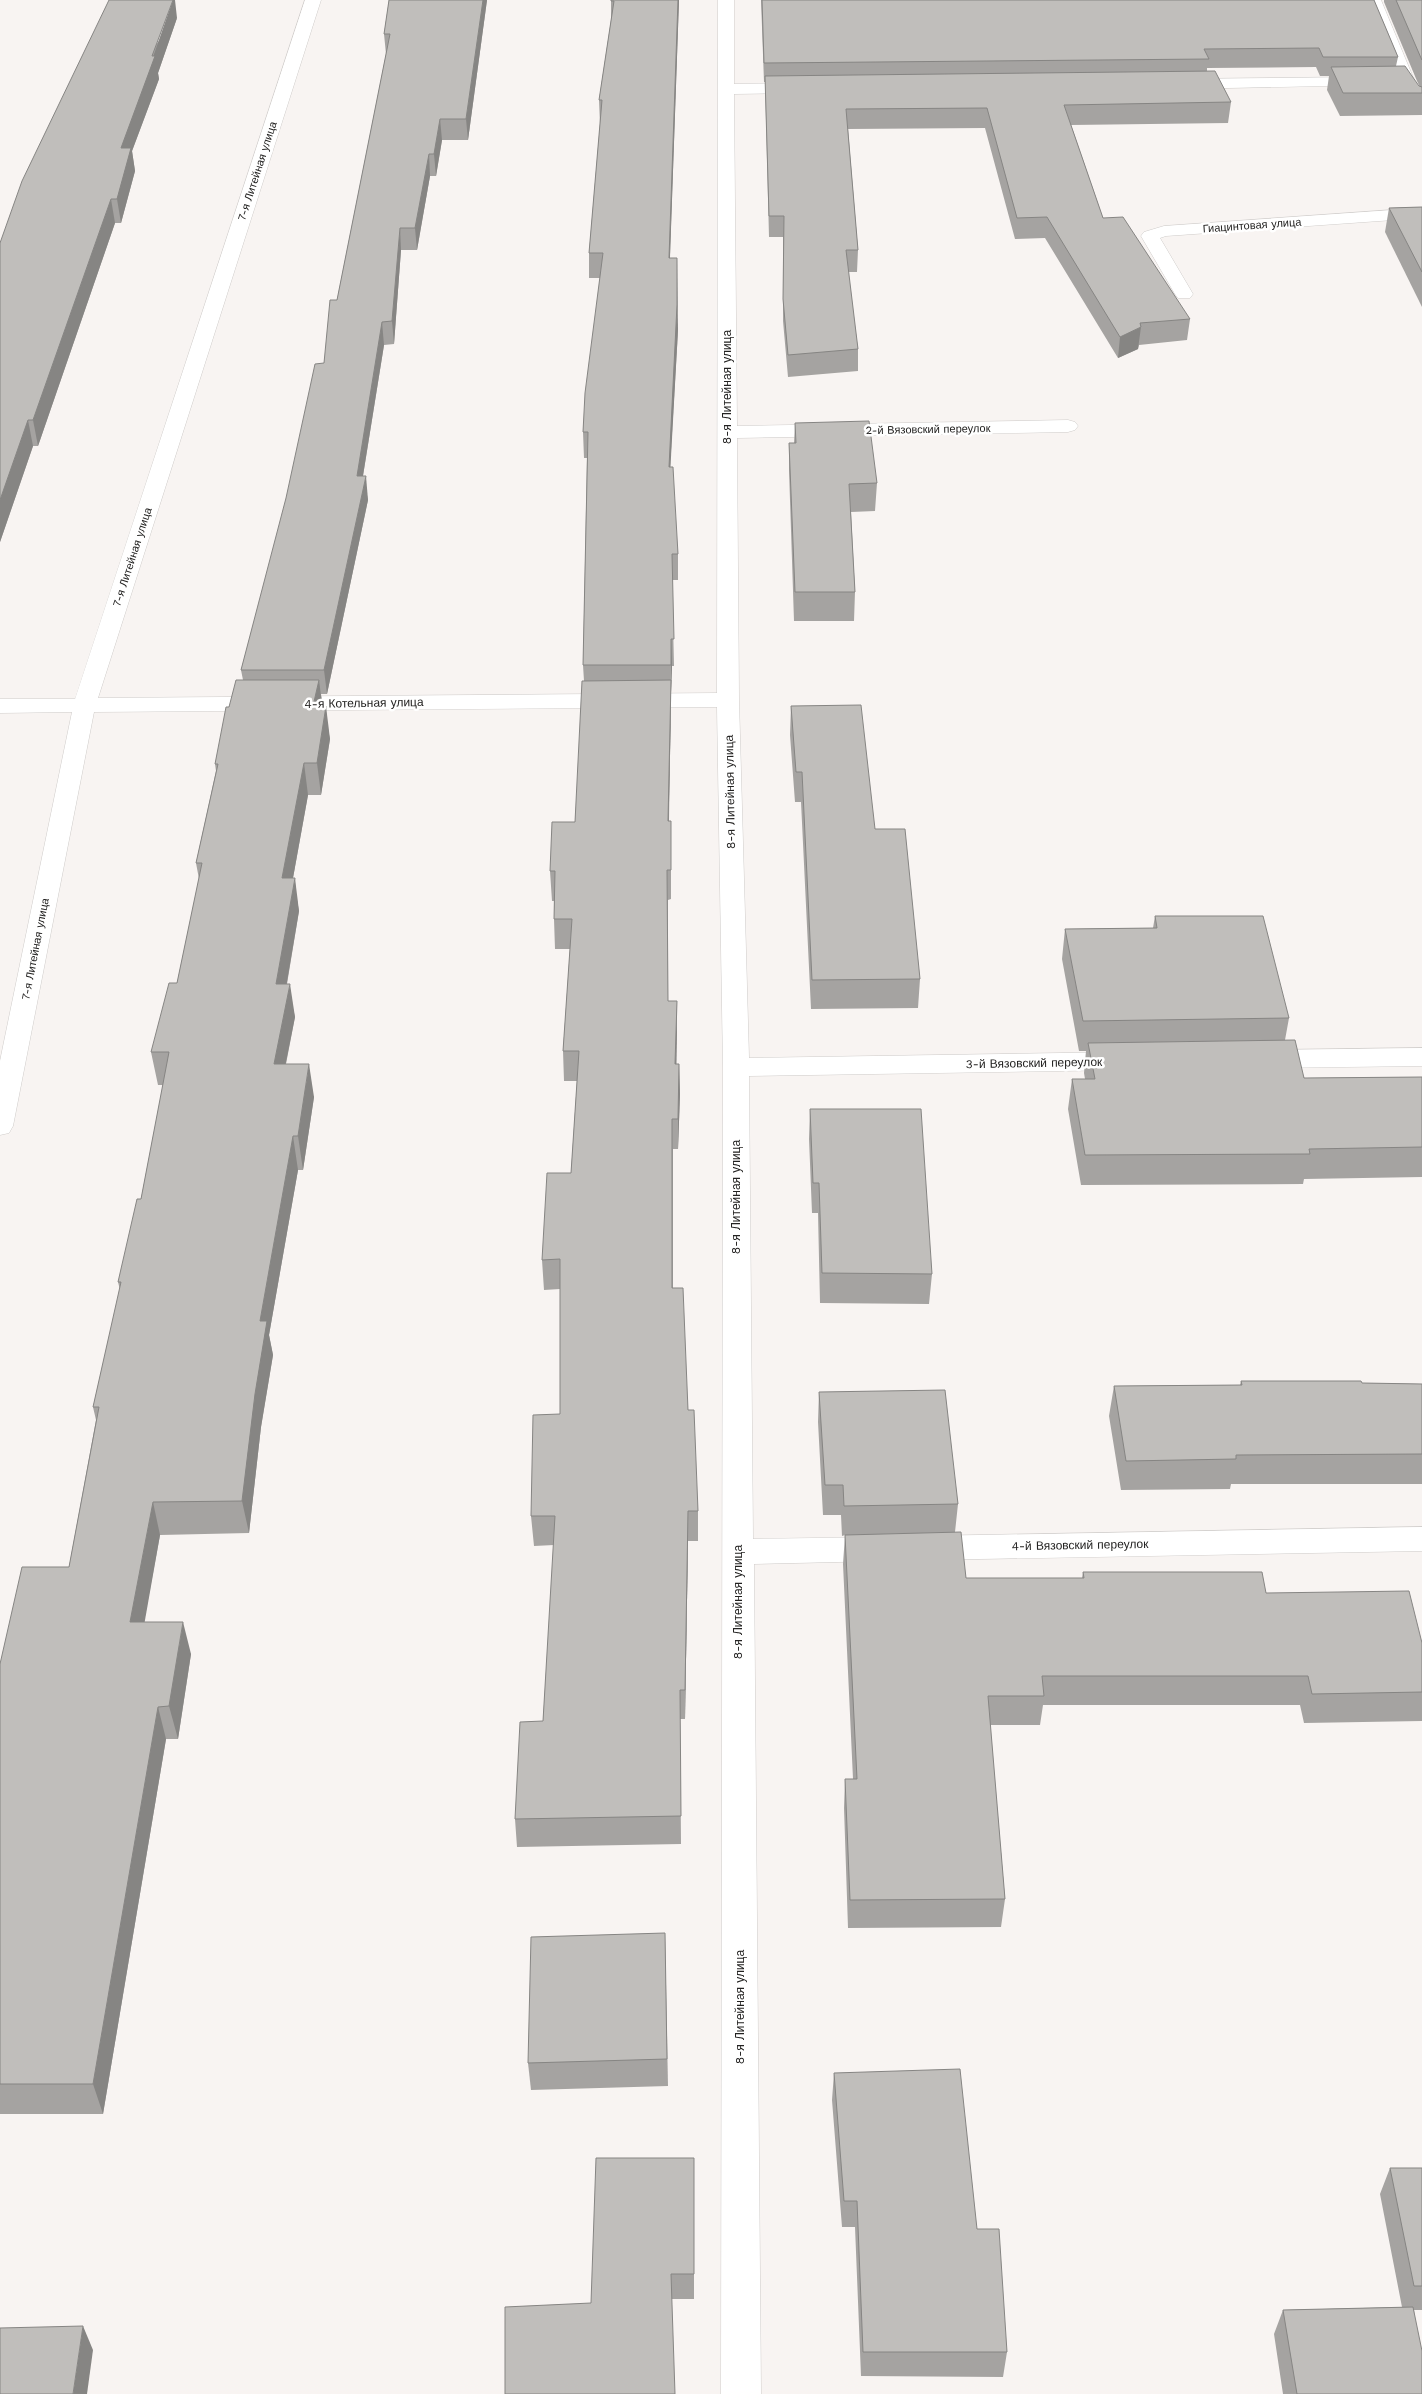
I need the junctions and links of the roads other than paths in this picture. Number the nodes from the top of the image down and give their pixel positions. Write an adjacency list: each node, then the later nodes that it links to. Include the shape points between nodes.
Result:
1 (313, 0): 15 (street, 7-я Литейная улица)
2 (726, 0): 7 (street, 8-я Литейная улица)
3 (1373, 0): 4 (street)
4 (1408, 82): 5 (street); 8 (street)
5 (1171, 84)
6 (816, 88): 7 (street)
7 (727, 89): 12 (street, 8-я Литейная улица)
8 (1422, 105)
9 (1422, 214): 10 (street, Гиацинтовая улица, via 1164,231 1150,236)
10 (1184, 294)
11 (1068, 426): 12 (street, 2-й Вязовский переулок)
12 (728, 432): 13 (street, 8-я Литейная улица)
13 (728, 700): 15 (street, 4-я Котельная улица); 19 (street, 8-я Литейная улица)
14 (0, 706): 15 (street, 4-я Котельная улица)
15 (84, 706): 20 (street, 7-я Литейная улица)
16 (1422, 1057): 17 (street)
17 (1243, 1059)
18 (1144, 1061): 19 (street, 3-й Вязовский переулок)
19 (736, 1067): 22 (street, 8-я Литейная улица)
20 (0, 1126)
21 (1422, 1539): 22 (street, 4-й Вязовский переулок)
22 (738, 1552): 23 (street, 8-я Литейная улица)
23 (741, 2394)

